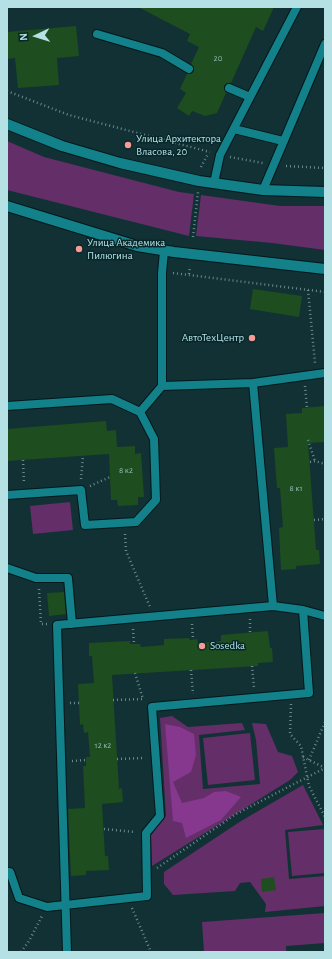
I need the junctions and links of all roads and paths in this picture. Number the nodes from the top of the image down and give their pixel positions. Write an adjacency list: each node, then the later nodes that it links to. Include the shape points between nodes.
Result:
1 (297, 7): 7 (lane)
2 (97, 34): 4 (lane, via 162,53)
3 (325, 44): 10 (lane)
4 (189, 69)
5 (229, 88): 7 (lane)
6 (7, 91): 11 (path, via 69,115 209,152)
7 (250, 97): 9 (lane)
8 (7, 124): 12 (street, via 62,146 120,163)
9 (234, 129): 10 (lane); 12 (lane, via 220,155)
10 (283, 141): 13 (lane)
11 (201, 167)
12 (214, 183): 13 (street)
13 (263, 190): 15 (street)
14 (198, 192): 17 (path)
15 (325, 192)
16 (7, 206): 18 (street, via 137,246)
17 (193, 237)
18 (164, 251): 20 (street); 21 (lane)
19 (190, 266): 22 (path)
20 (325, 268)
21 (162, 273): 22 (path); 29 (lane)
22 (189, 274): 23 (path)
23 (308, 290): 24 (path); 26 (path)
24 (325, 292)
25 (325, 373): 26 (lane)
26 (316, 374): 27 (lane)
27 (304, 375): 28 (lane); 31 (path)
28 (253, 383): 29 (lane); 48 (lane)
29 (162, 386): 32 (lane)
30 (7, 406): 32 (lane, via 112,399)
31 (306, 408)
32 (140, 412): 40 (lane, via 154,439 156,500 136,522 85,525)
33 (308, 440): 36 (path)
34 (83, 456): 40 (path)
35 (23, 460): 41 (path)
36 (315, 461): 37 (path); 38 (path)
37 (310, 462)
38 (325, 464)
39 (110, 477): 40 (path)
40 (81, 490): 41 (lane)
41 (25, 494): 42 (lane)
42 (7, 496)
43 (325, 519): 44 (path)
44 (314, 520)
45 (125, 532): 50 (path, via 126,551)
46 (7, 568): 52 (lane, via 36,578 68,578)
47 (33, 586): 53 (path, via 39,589 41,624)
48 (273, 606): 49 (lane); 50 (lane)
49 (303, 610): 51 (lane); 57 (lane, via 309,693)
50 (154, 616): 52 (lane)
51 (325, 616)
52 (72, 624): 53 (lane)
53 (57, 625): 76 (lane)
54 (252, 666): 58 (path)
55 (191, 670): 61 (path)
56 (135, 673): 59 (path)
57 (291, 695): 58 (lane); 65 (path, via 290,734 301,746)
58 (254, 698): 61 (lane)
59 (143, 699): 60 (path); 62 (path)
60 (113, 700)
61 (194, 703): 62 (lane)
62 (152, 707): 64 (lane)
63 (325, 722): 67 (path)
64 (156, 757): 66 (path); 72 (lane, via 160,816)
65 (303, 757): 67 (path); 69 (path)
66 (117, 759)
67 (309, 760): 68 (path)
68 (325, 768): 69 (path)
69 (307, 777): 70 (path); 74 (path, via 236,814)
70 (325, 818)
71 (104, 829): 72 (path)
72 (146, 833): 74 (lane)
73 (7, 872): 77 (lane, via 10,872 19,898)
74 (147, 875): 75 (lane, via 148,896)
75 (128, 898): 76 (lane); 80 (path)
76 (65, 905): 77 (lane); 79 (lane)
77 (47, 907): 78 (path)
78 (21, 952)
79 (68, 952)
80 (151, 952)

